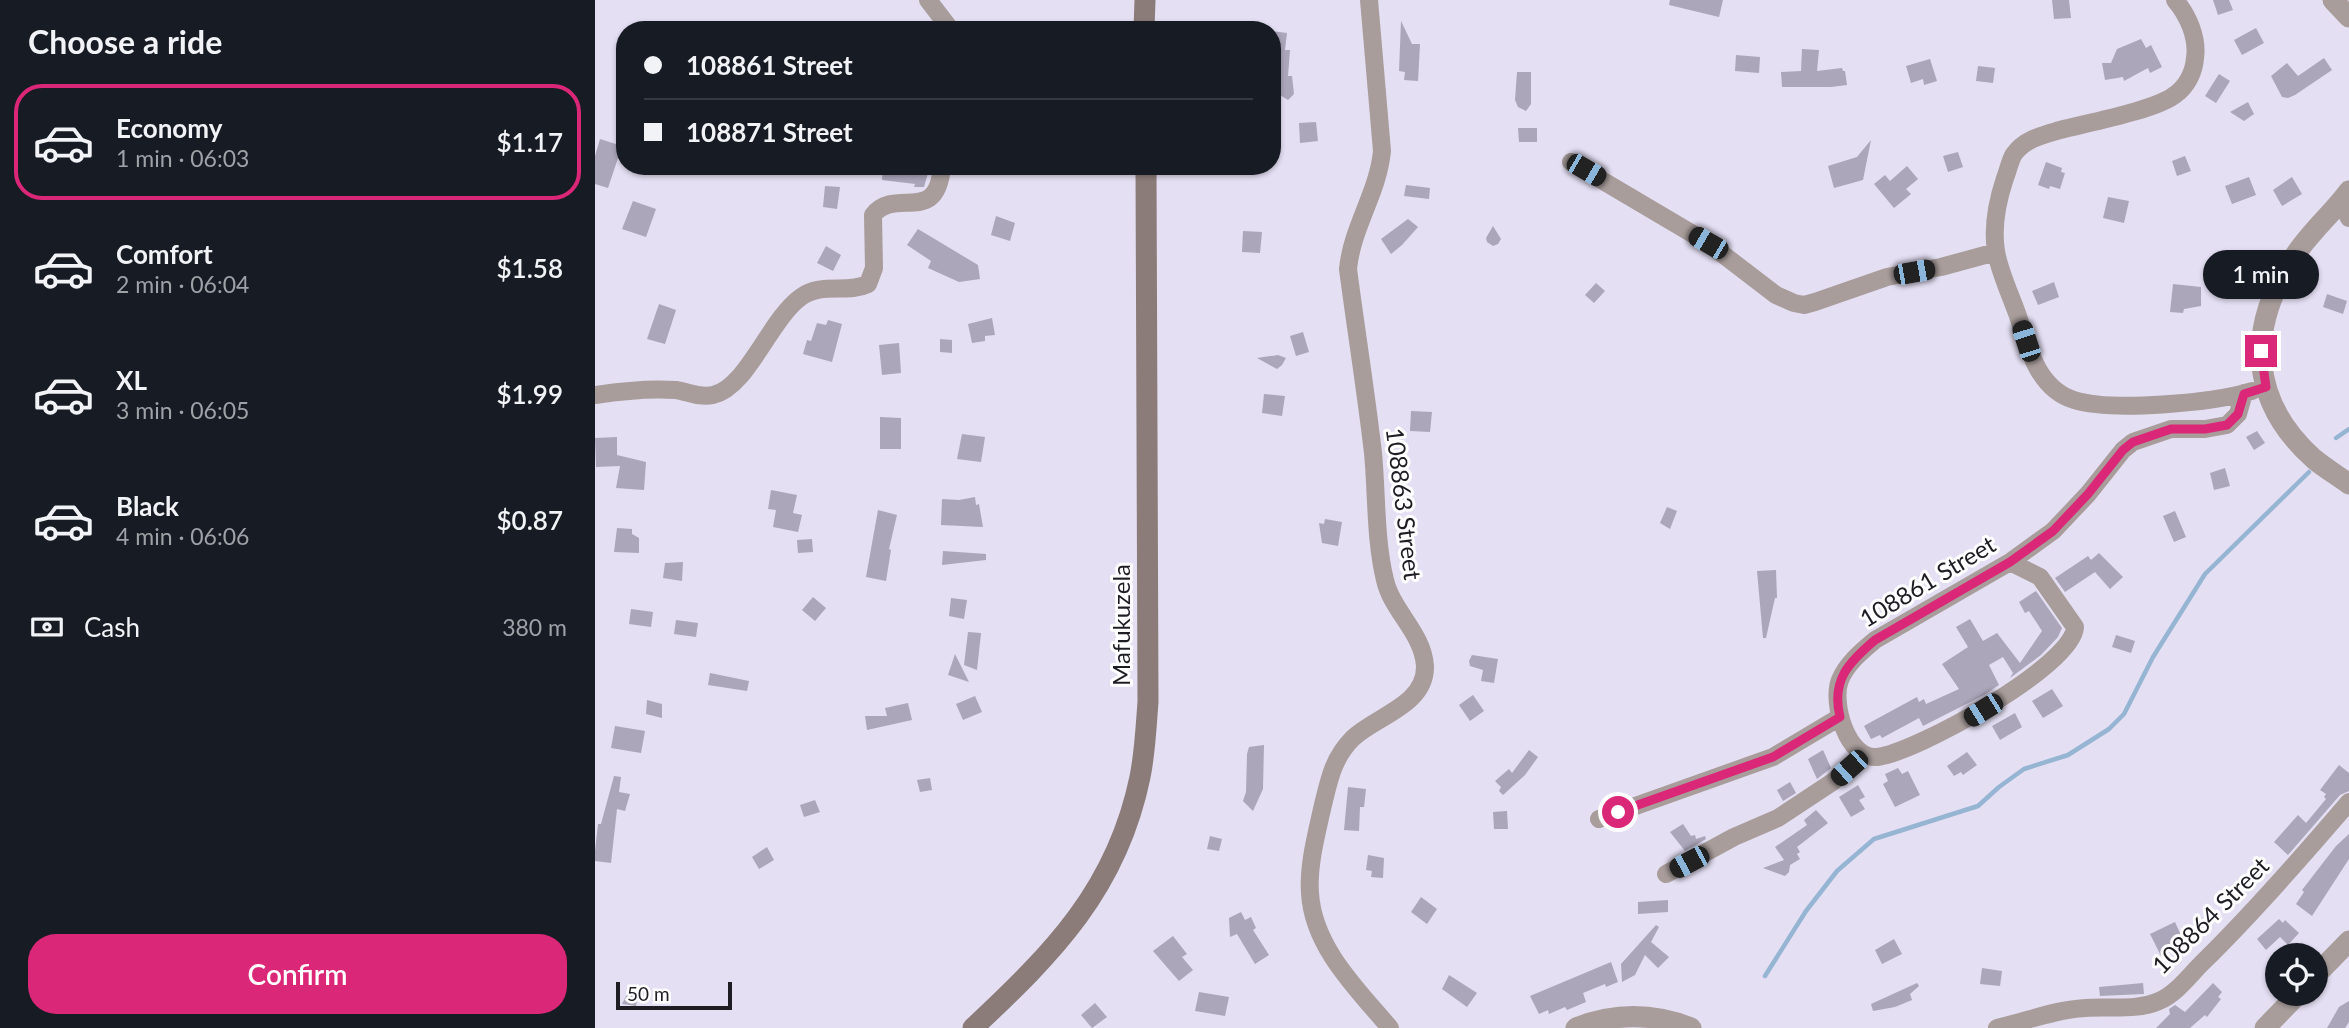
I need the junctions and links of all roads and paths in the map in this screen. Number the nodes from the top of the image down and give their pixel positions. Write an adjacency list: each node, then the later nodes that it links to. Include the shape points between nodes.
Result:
1 (928, 0): 5 (street)
2 (1145, 0): 6 (main road)
3 (1369, 0): 26 (street, 108863 Street, via 1382,151 1348,269 1385,582 1423,653 1424,677 1408,700 1356,735 1339,753 1320,817 1310,893 1326,947)
4 (2175, 0): 11 (street, via 2197,47 2185,85 2156,104 2026,142 2013,155 1996,207)
5 (944, 21)
6 (1144, 21)
7 (1571, 162): 11 (street, via 1708,243 1776,296 1794,303 1804,305 1887,277)
8 (940, 175): 14 (street, via 938,190 931,197 887,205 873,215 874,268 868,284 818,289 798,298 737,381 724,391 706,396 675,390)
9 (1146, 175): 25 (main road, Mafukuzela, via 1148,690 1140,776 1126,827 1090,900 1023,982)
10 (2346, 204): 12 (street, via 2295,254 2277,284 2267,307 2261,351)
11 (1996, 252): 13 (street, via 2033,362 2064,397 2112,406)
12 (2266, 387): 13 (street); 15 (street, via 2289,431 2314,458)
13 (2244, 394): 16 (street, 108861 Street, via 2238,414 2227,425 2171,429 2133,442 2053,531)
14 (595, 395)
15 (2349, 484)
16 (2010, 562): 17 (street, 108861 Street, via 1875,640 1857,656 1839,682 1836,702); 18 (street, via 2048,586 2075,627 2070,640 2036,672 1966,720 1887,754)
17 (1840, 717): 18 (street, via 1855,748); 20 (street, via 1773,757)
18 (1863, 754): 21 (street, via 1834,781 1778,818)
19 (2349, 802): 29 (street, 108864 Street, via 2214,952 2161,1001 2049,1013)
20 (1599, 819)
21 (1667, 874)
22 (2349, 941): 23 (street)
23 (2328, 963)
24 (2286, 1006): 30 (street)
25 (973, 1028)
26 (1389, 1028)
27 (1576, 1028): 28 (street, via 1633,1016)
28 (1691, 1028)
29 (1997, 1028)
30 (2265, 1028)

